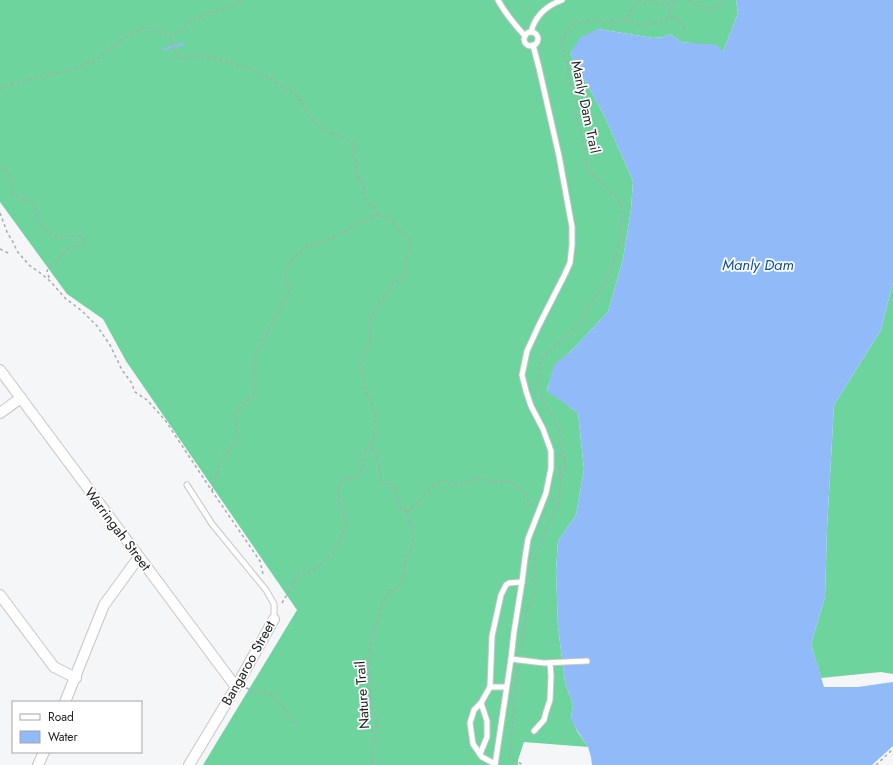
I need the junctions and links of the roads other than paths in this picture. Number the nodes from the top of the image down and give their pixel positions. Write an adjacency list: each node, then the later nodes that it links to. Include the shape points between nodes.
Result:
1 (498, 0): 4 (lane)
2 (562, 0): 3 (lane, via 543,10)
3 (530, 32): 4 (lane); 5 (lane, via 537,38)
4 (525, 36): 5 (lane, via 525,43)
5 (533, 46): 11 (lane, via 559,156 572,228 572,246 570,263 527,351 522,375 531,406 551,450 551,468 546,493 528,539)
6 (0, 370): 7 (street, Warringah Street)
7 (21, 398): 8 (street); 10 (street, Warringah Street)
8 (0, 413)
9 (187, 485): 13 (lane, Bangaroo Street, via 212,524 266,590 274,604)
10 (139, 557): 17 (street, via 104,606); 18 (street, Warringah Street)
11 (522, 582): 14 (lane); 19 (lane, via 509,583 501,595 492,636)
12 (0, 595): 17 (street, via 54,667)
13 (274, 619): 18 (street, Bangaroo Street)
14 (511, 660): 16 (lane); 20 (lane)
15 (587, 661): 16 (lane)
16 (550, 663): 23 (lane, via 550,700 544,720)
17 (76, 678): 21 (street)
18 (236, 687): 25 (street, Bangaroo Street)
19 (490, 687): 20 (lane); 22 (lane)
20 (506, 687): 26 (lane)
21 (66, 701)
22 (481, 703): 24 (lane, via 487,721 487,737); 24 (lane, via 474,710 470,723 473,744)
23 (534, 731)
24 (480, 754): 26 (lane)
25 (189, 765)
26 (495, 765)

